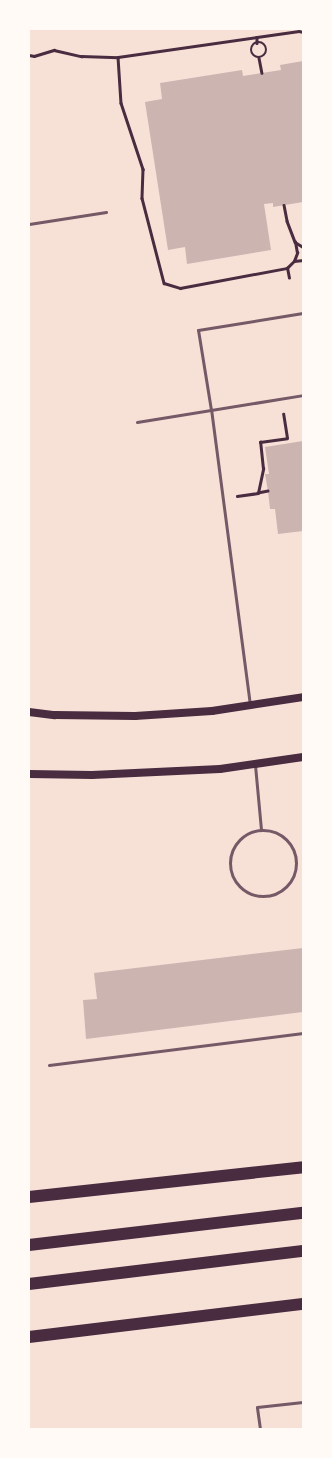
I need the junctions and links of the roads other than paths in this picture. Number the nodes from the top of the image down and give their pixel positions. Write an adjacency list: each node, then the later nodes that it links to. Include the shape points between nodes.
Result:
1 (106, 212): 2 (lane)
2 (29, 224)
3 (303, 313): 5 (lane, via 198,330)
4 (303, 395): 5 (lane)
5 (211, 410): 6 (lane); 8 (lane)
6 (137, 422)
7 (303, 697): 8 (main road)
8 (250, 705): 9 (main road, via 212,711 135,716 55,715)
9 (29, 712)
10 (303, 757): 11 (main road)
11 (255, 765): 12 (main road, via 144,773); 13 (lane)
12 (29, 774)
13 (261, 830): 13 (lane, via 239,840 231,852 230,862 232,873 240,886 253,894 263,896 283,889 290,882 296,862 289,842 272,831)
14 (303, 1033): 15 (lane)
15 (49, 1065)
16 (303, 1167): 17 (highway)
17 (29, 1198)
18 (303, 1213): 19 (highway)
19 (29, 1245)
20 (303, 1251): 21 (highway)
21 (29, 1284)
22 (303, 1304): 23 (highway)
23 (29, 1337)
24 (303, 1402): 25 (lane, via 257,1407)
25 (260, 1429)

